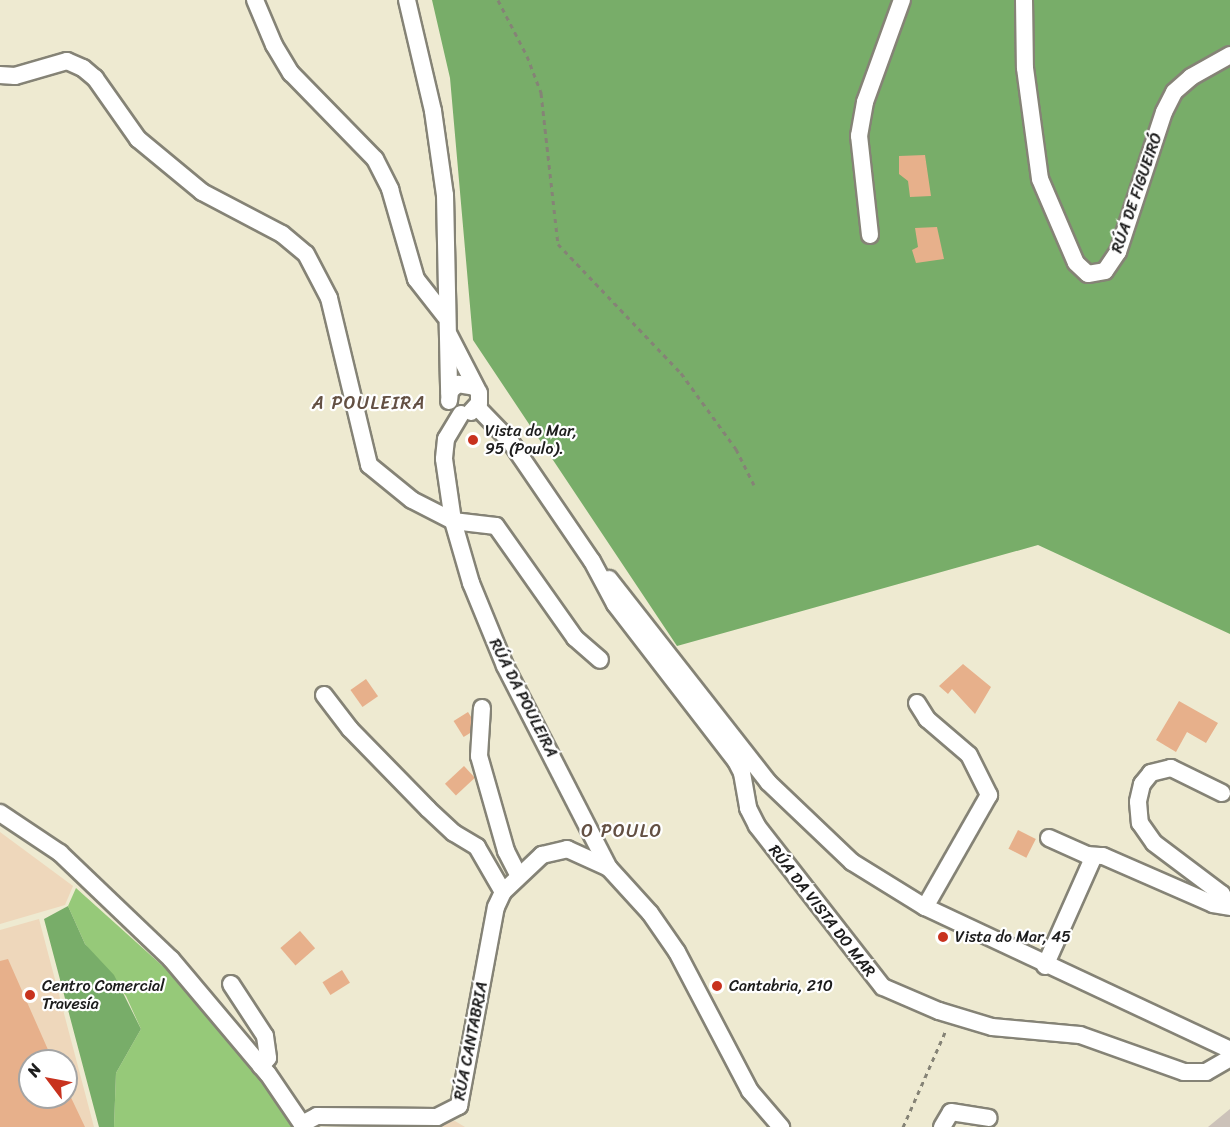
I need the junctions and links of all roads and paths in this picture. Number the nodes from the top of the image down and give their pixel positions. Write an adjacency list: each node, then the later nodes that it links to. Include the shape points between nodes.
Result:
1 (255, 0): 9 (street, via 291,73 358,140 384,173 416,279)
2 (407, 0): 9 (street, via 433,111 445,195 450,286)
3 (498, 0): 14 (path, via 541,93 558,244 681,373 736,449)
4 (902, 0): 8 (street, via 865,102 859,136)
5 (1024, 0): 6 (street, RÚA DE FIGUEIRÓ, via 1025,68 1040,178 1076,263 1088,274 1105,271 1118,252 1174,92 1191,76)
6 (1230, 55)
7 (0, 75): 15 (street, via 15,76 67,61 83,68 95,78 138,139 202,192 282,234 306,254 329,298 369,465 412,500)
8 (870, 236)
9 (446, 323): 10 (street); 11 (street)
10 (475, 387): 11 (street, via 458,384); 12 (street, via 480,396)
11 (449, 394): 13 (street, via 450,404)
12 (477, 406): 13 (street); 16 (street, via 510,441)
13 (461, 414): 15 (street, RÚA DA POULEIRA, via 449,430 445,449)
14 (754, 485)
15 (453, 521): 17 (street, via 496,526 575,638); 27 (street, RÚA DA POULEIRA, via 491,634)
16 (592, 561): 21 (street, via 627,598); 23 (street, RÚA DA VISTA DO MAR, via 620,611 736,761 742,773)
17 (600, 660)
18 (324, 695): 29 (street, via 350,729 428,808 454,833 477,847)
19 (917, 703): 31 (street, via 927,719 969,755 989,795)
20 (482, 708): 28 (street, via 479,756 506,851)
21 (757, 768): 23 (street); 31 (street, via 778,793 852,862)
22 (1222, 793): 30 (street, via 1171,768 1151,773 1142,784 1138,802 1140,823 1154,843 1222,894)
23 (744, 796): 34 (street, RÚA DA VISTA DO MAR, via 757,826 868,973 900,997)
24 (0, 813): 37 (street, RÚA CANTABRIA, via 39,837 112,901 171,959)
25 (1049, 838): 26 (street)
26 (1094, 856): 30 (street); 32 (street)
27 (609, 868): 28 (street, via 578,851 554,850 542,855); 41 (street, via 661,927 750,1091)
28 (519, 876): 29 (street)
29 (502, 892): 39 (street, RÚA CANTABRIA, via 489,936 463,1095 459,1106)
30 (1227, 906)
31 (925, 907): 32 (street)
32 (1045, 966): 35 (street)
33 (231, 984): 37 (street, via 265,1036 268,1058)
34 (953, 1016): 36 (street, RÚA DA VISTA DO MAR, via 992,1027 1101,1041 1184,1072 1206,1072); 42 (path)
35 (1230, 1050)
36 (1230, 1058)
37 (261, 1066): 40 (street, RÚA CANTABRIA)
38 (989, 1118): 43 (street, via 951,1112)
39 (441, 1122): 40 (street, RÚA CANTABRIA, via 317,1116)
40 (303, 1125)
41 (781, 1127)
42 (903, 1127)
43 (942, 1127)

